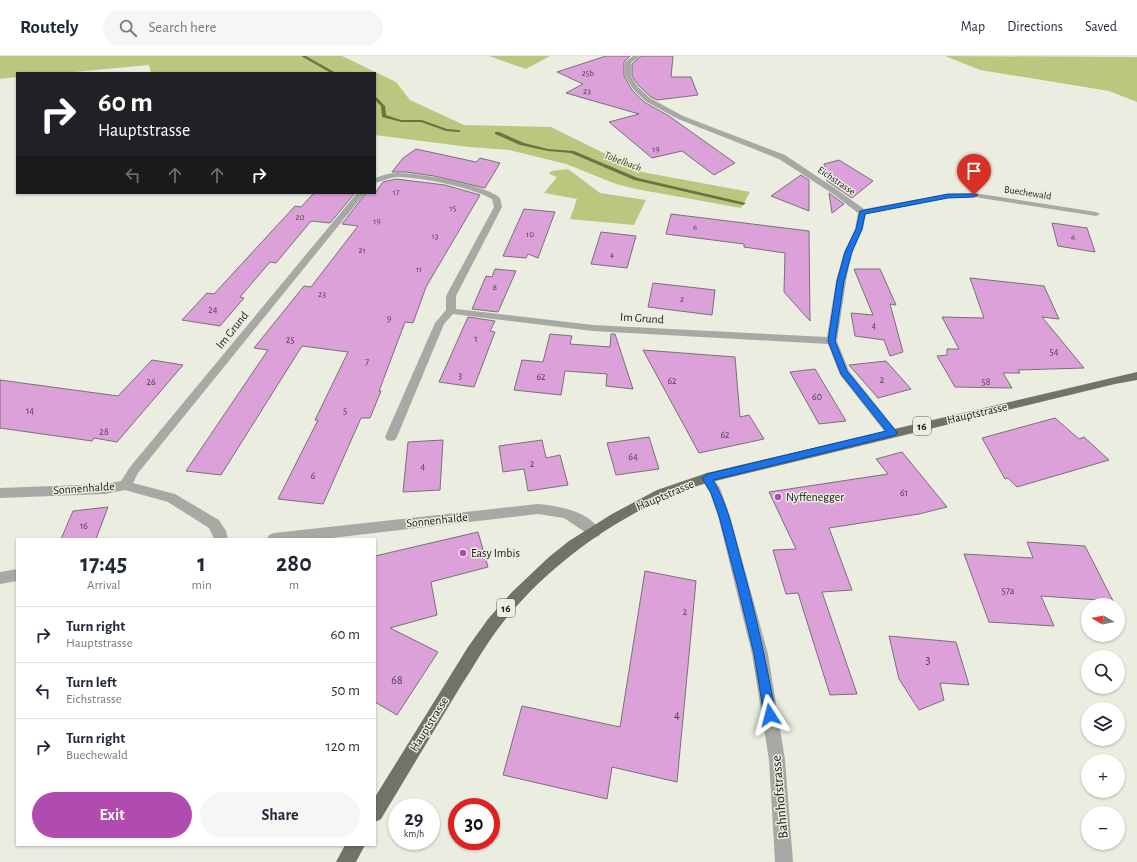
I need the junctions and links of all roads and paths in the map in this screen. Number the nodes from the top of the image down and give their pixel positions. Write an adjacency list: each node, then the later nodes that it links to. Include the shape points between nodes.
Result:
1 (637, 56): 4 (street, Eichstrasse, via 628,62 627,74 645,98 689,122 784,158)
2 (376, 180): 6 (street, via 395,175 428,178 485,192 496,198 498,207 451,296)
3 (359, 194): 12 (street, Im Grund)
4 (862, 212): 5 (street, Buechewald, via 948,196 974,195); 7 (street, via 859,229 848,252 841,281)
5 (1096, 214)
6 (451, 311): 7 (street, Im Grund, via 623,330); 10 (street, via 440,323)
7 (832, 341): 9 (street, via 844,372)
8 (1137, 376): 9 (main road, Hauptstrasse / 16)
9 (892, 433): 11 (main road, Hauptstrasse / 16)
10 (391, 437)
11 (707, 478): 14 (main road, Hauptstrasse / 16, via 663,494); 22 (street, Bahnhofstrasse, via 716,492 724,516 760,654 777,760)
12 (125, 484): 13 (street, Sonnenhalde, via 105,489); 15 (street, Sonnenhalde, via 171,498 214,524)
13 (0, 493)
14 (594, 532): 16 (street, Sonnenhalde, via 578,518 563,511 538,509); 19 (main road, Hauptstrasse / 16, via 562,555 526,587 499,616 466,664)
15 (221, 538)
16 (283, 538)
17 (16, 575): 18 (street)
18 (0, 578)
19 (376, 811)
20 (355, 846): 21 (main road)
21 (345, 862)
22 (784, 862)

